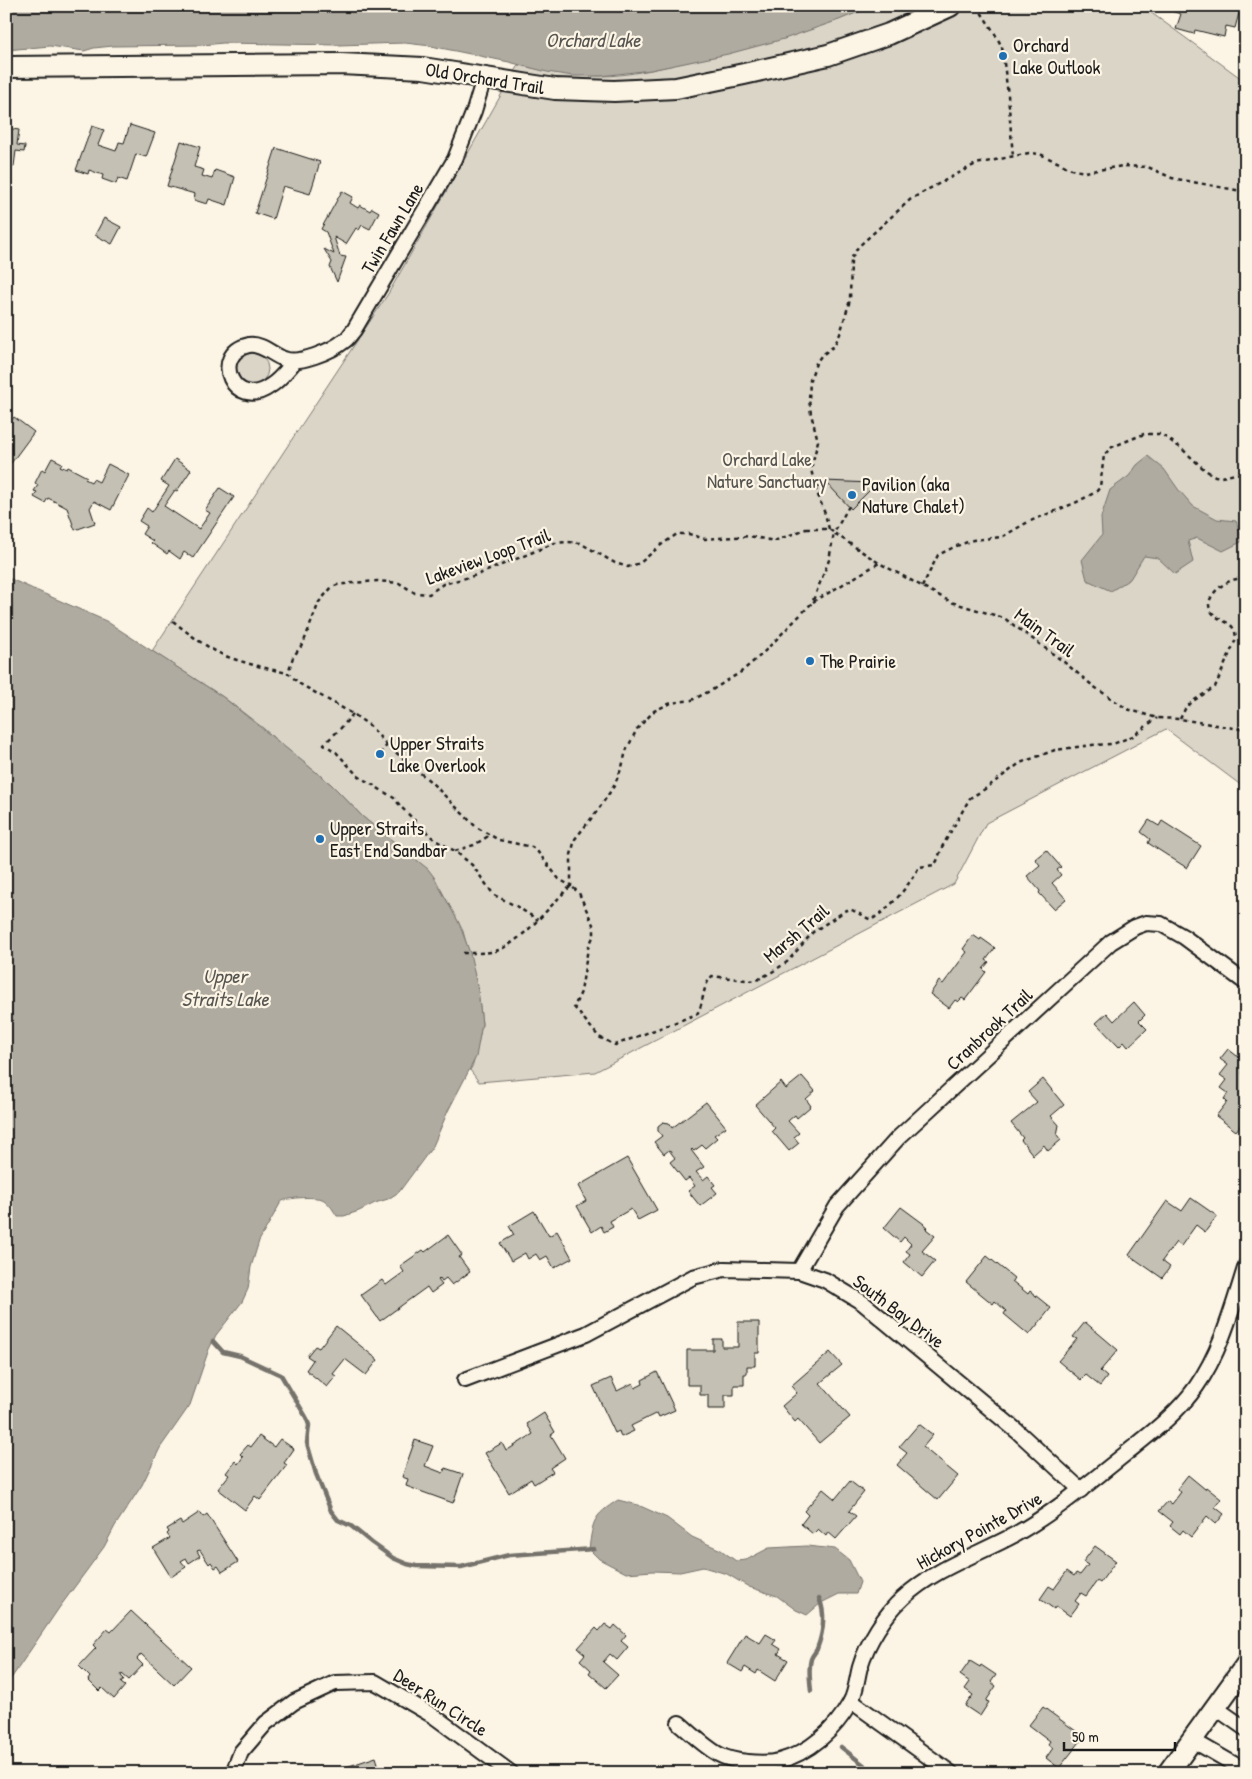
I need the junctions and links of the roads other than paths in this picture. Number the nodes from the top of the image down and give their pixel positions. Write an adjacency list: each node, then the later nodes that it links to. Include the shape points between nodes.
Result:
1 (950, 6): 3 (street, Old Orchard Trail, via 889,34 828,55 676,88 554,90)
2 (6, 67): 3 (street, Old Orchard Trail, via 341,64 423,68)
3 (484, 78): 4 (street, Twin Fawn Lane, via 455,158 354,330 345,341 323,353)
4 (294, 362): 4 (street, Twin Fawn Lane, via 253,345 234,353 228,370 234,385 249,393 269,387)
5 (1246, 983): 7 (street, Cranbrook Trail, via 1161,924 1146,923 1110,942 898,1138 837,1206)
6 (1246, 1265): 9 (street, Hickory Pointe Drive, via 1227,1324 1197,1386 1176,1412)
7 (799, 1271): 8 (street, South Bay Drive, via 724,1269 693,1277 586,1334); 9 (street, South Bay Drive, via 825,1280 863,1303 1017,1431)
8 (465, 1380)
9 (1081, 1490): 11 (street, Hickory Pointe Drive, via 1038,1521 932,1575 903,1598 879,1626 860,1664)
10 (1246, 1665): 12 (street)
11 (852, 1701): 13 (street, Hickory Pointe Drive, via 828,1733 804,1750 778,1761 749,1762 718,1754); 19 (street)
12 (1216, 1708): 14 (street); 15 (street)
13 (679, 1724)
14 (1246, 1729)
15 (1192, 1740): 16 (street); 20 (street)
16 (1246, 1771)
17 (233, 1773): 18 (street, Deer Run Circle, via 241,1752 266,1723 294,1702 335,1683 375,1682 435,1717)
18 (511, 1773)
19 (951, 1773)
20 (1168, 1773)

